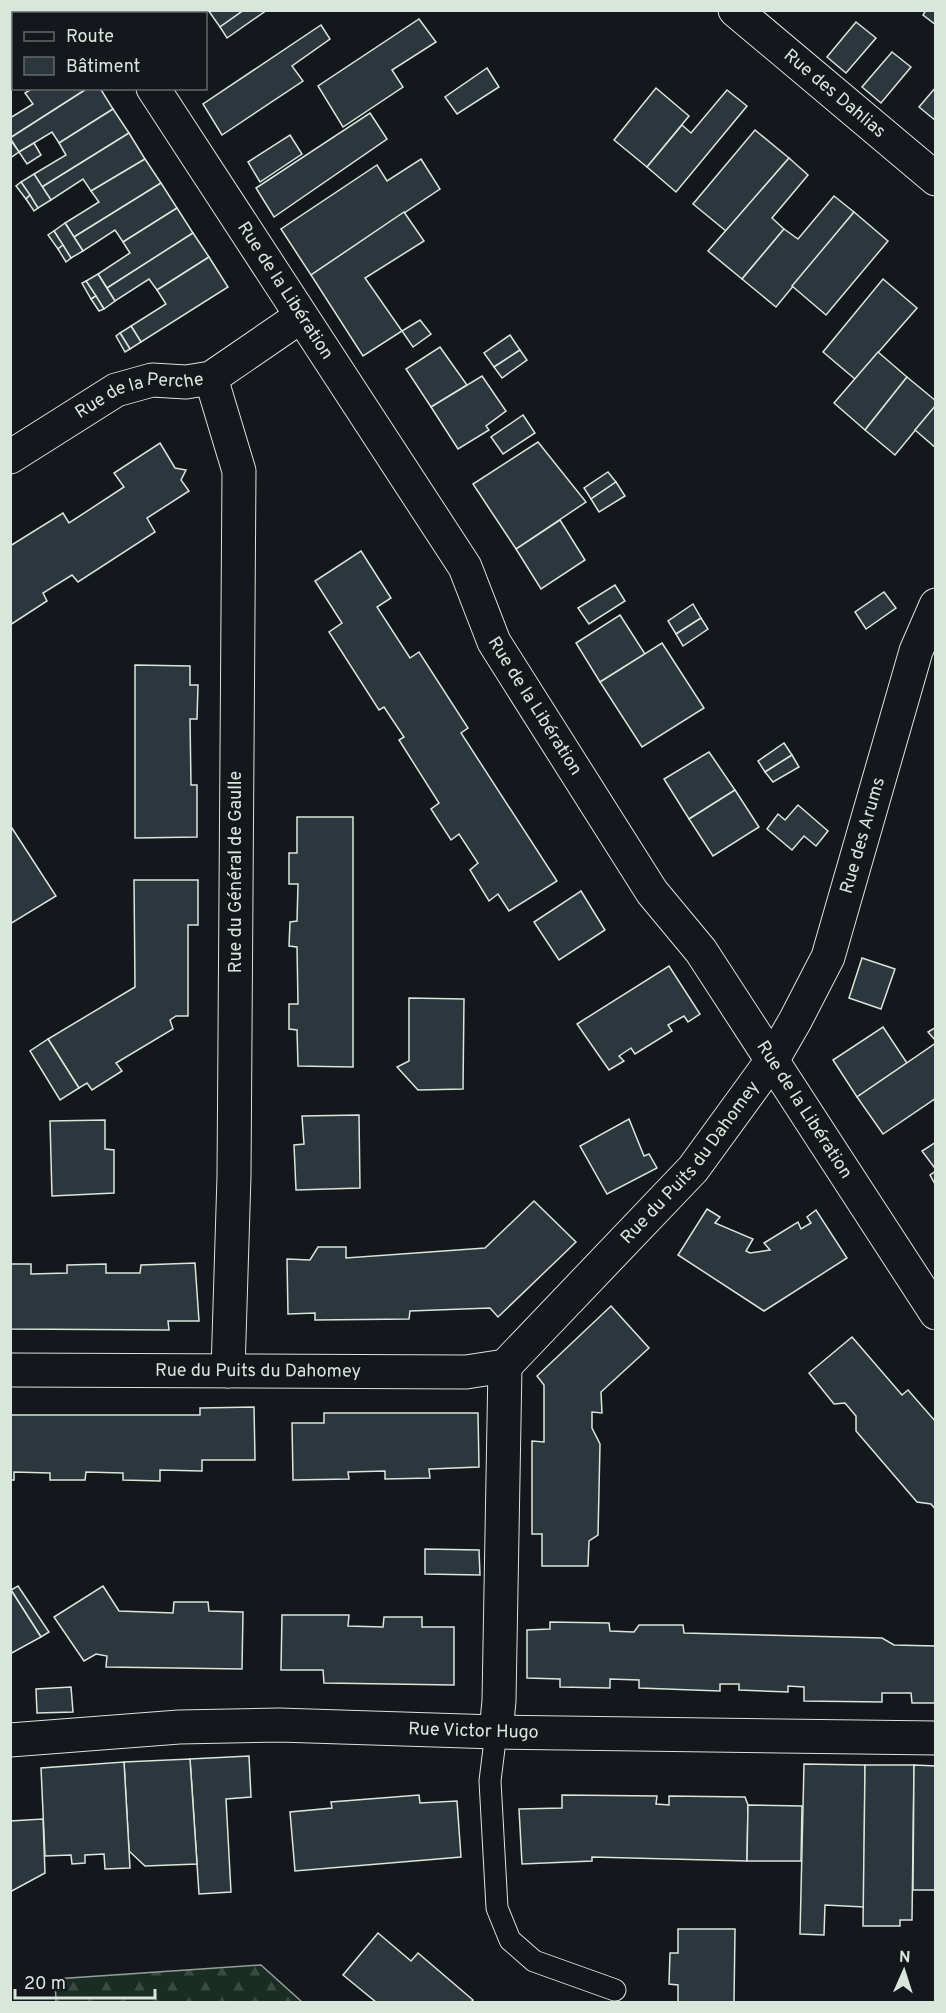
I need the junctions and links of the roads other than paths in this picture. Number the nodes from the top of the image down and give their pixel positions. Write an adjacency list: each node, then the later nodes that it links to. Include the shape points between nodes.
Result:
1 (735, 10): 3 (street, Rue des Dahlias)
2 (154, 90): 4 (street, Rue de la Libération)
3 (936, 179)
4 (300, 316): 5 (street, Rue de la Perche); 8 (street, Rue de la Libération, via 465,567 494,642 652,892 701,951)
5 (211, 378): 6 (street, Rue de la Perche, via 186,382 152,380 116,390); 12 (street, Rue du Général de Gaulle, via 239,471 234,1176)
6 (10, 457)
7 (932, 621): 8 (street, Rue des Arums, via 916,651 828,957)
8 (772, 1059): 9 (street, Rue de la Libération); 10 (street, Rue du Puits du Dahomey, via 693,1169)
9 (936, 1313)
10 (504, 1366): 12 (street, Rue du Puits du Dahomey, via 466,1372); 13 (street)
11 (10, 1370): 12 (street, Rue du Puits du Dahomey)
12 (228, 1371)
13 (496, 1732): 14 (street, Rue Victor Hugo); 15 (street, Rue Victor Hugo, via 279,1725 179,1727); 16 (lane, via 490,1781 497,1908 510,1940 534,1961)
14 (936, 1738)
15 (10, 1740)
16 (615, 1990)

